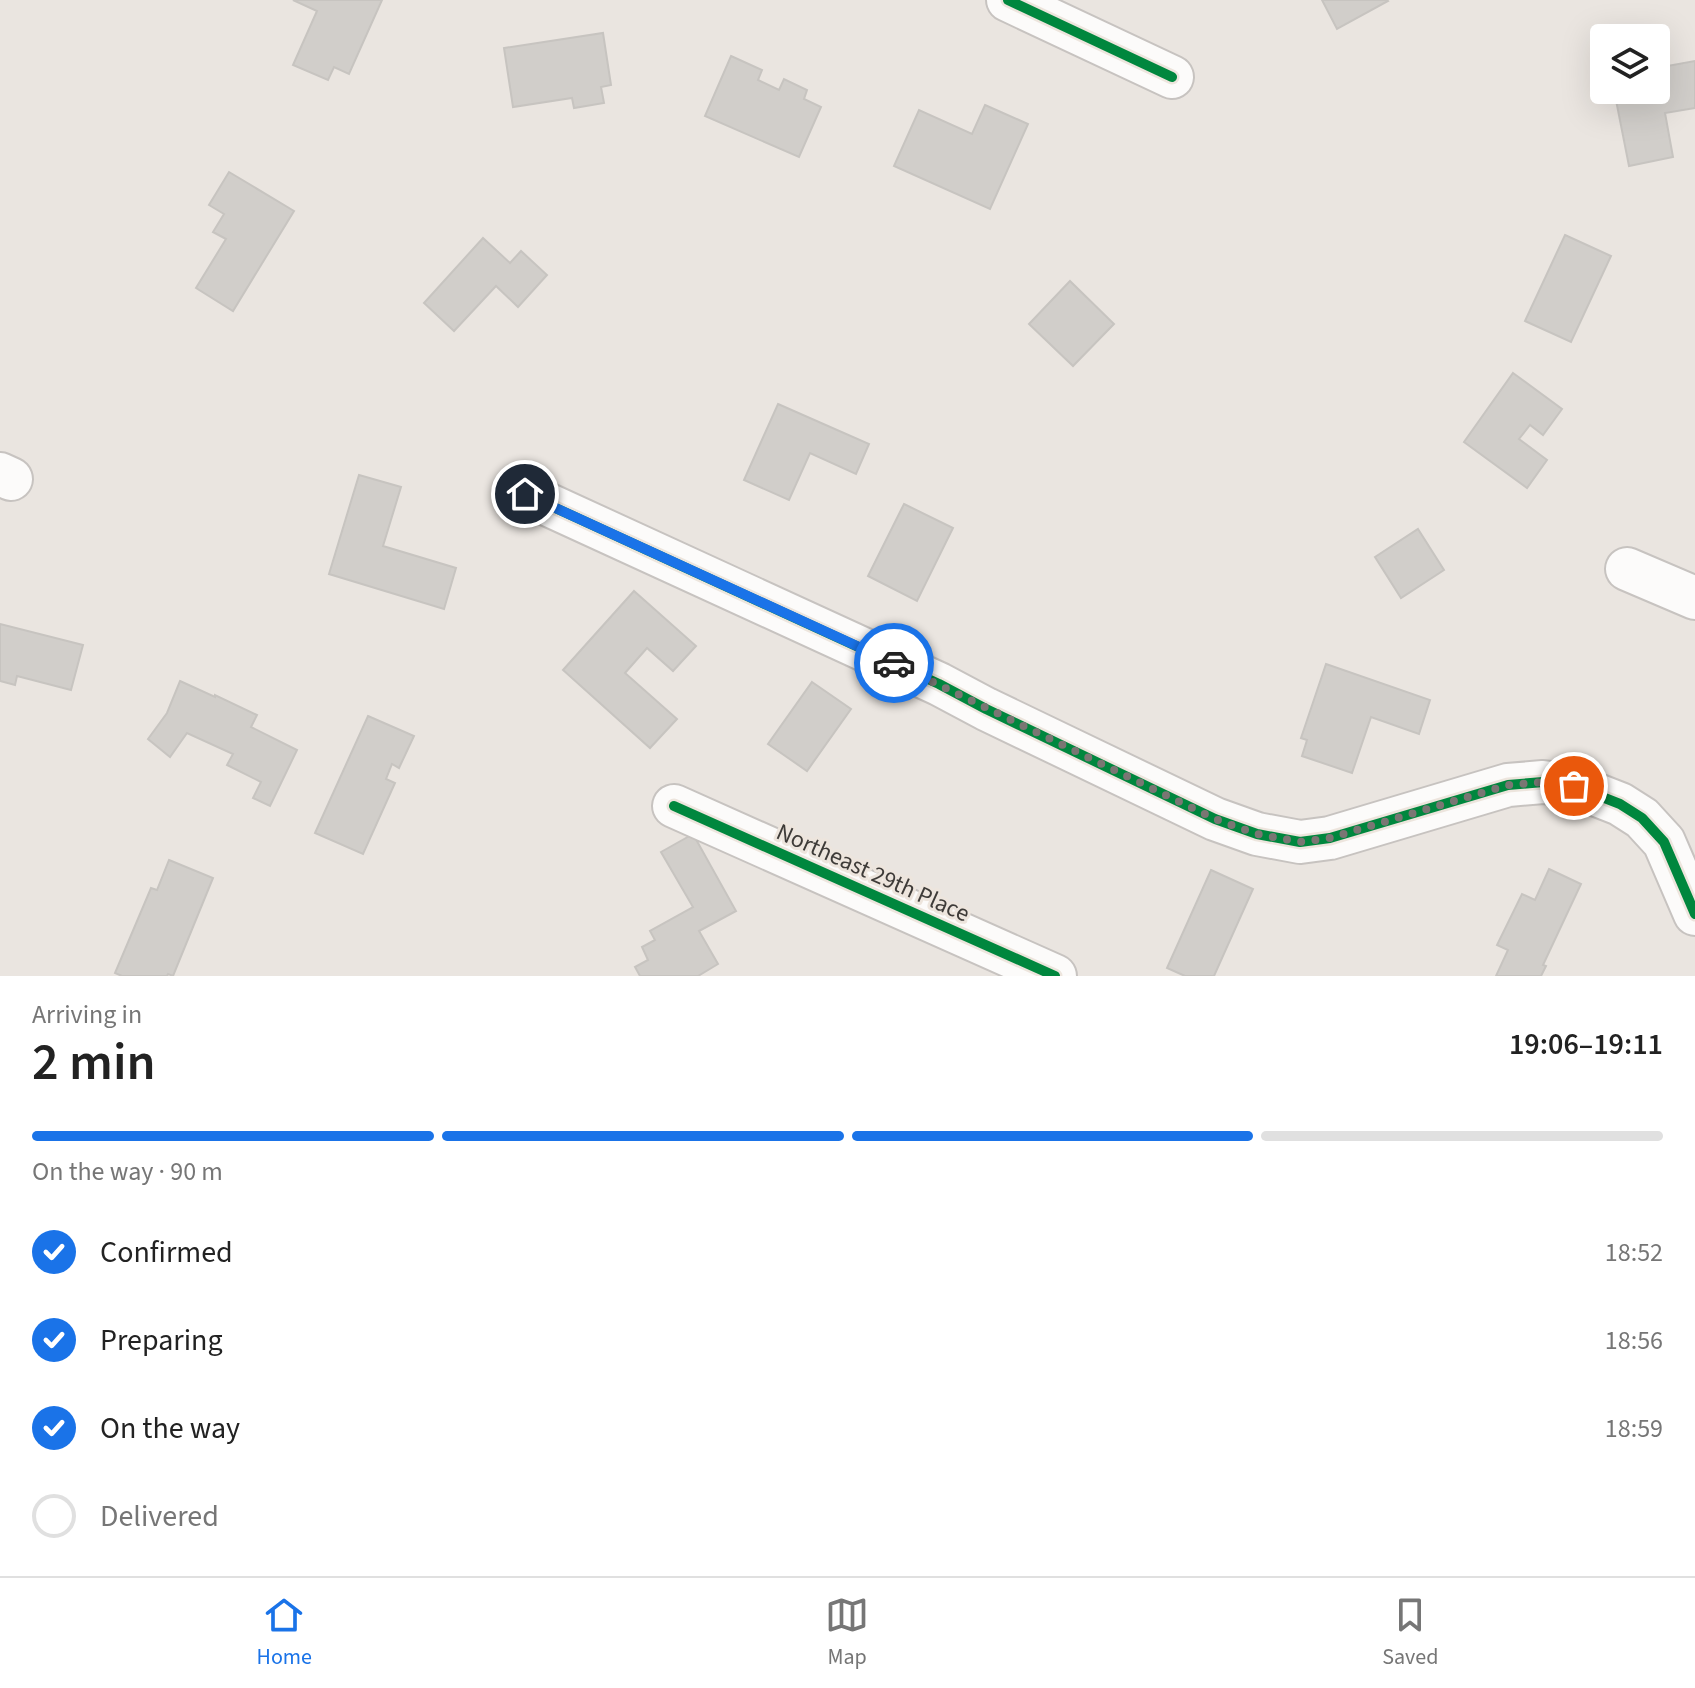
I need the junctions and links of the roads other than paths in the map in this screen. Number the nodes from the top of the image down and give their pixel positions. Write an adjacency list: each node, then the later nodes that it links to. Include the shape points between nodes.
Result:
1 (1008, 0): 2 (street)
2 (1172, 77)
3 (525, 494): 7 (street, via 939,684 1215,819 1257,834 1300,842 1330,838 1508,785 1574,786 1642,818 1664,842)
4 (1627, 569): 5 (street)
5 (1695, 598)
6 (674, 806): 8 (street, Northeast 29th Place)
7 (1695, 914)
8 (1055, 976)

